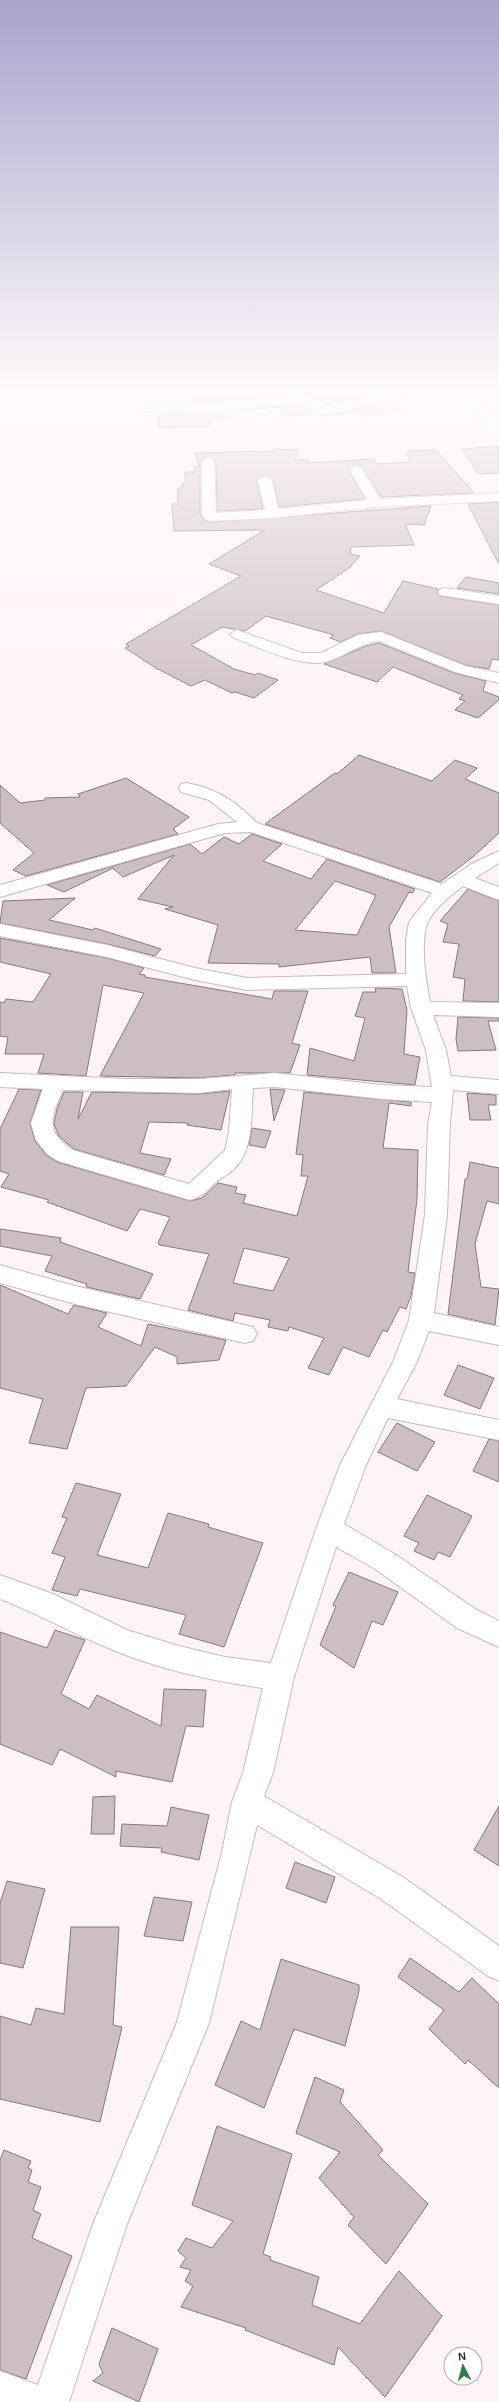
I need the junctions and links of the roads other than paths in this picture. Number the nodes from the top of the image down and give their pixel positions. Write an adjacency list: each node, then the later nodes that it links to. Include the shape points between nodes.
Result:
1 (209, 499): 6 (street, via 211,517)
2 (269, 499): 6 (street)
3 (374, 499): 5 (street)
4 (456, 499): 5 (street)
5 (376, 503): 6 (street)
6 (272, 514)
7 (445, 592): 8 (street)
8 (499, 600)
9 (238, 634): 10 (street, via 300,657 324,658 363,638 381,636 460,669)
10 (499, 678)
11 (187, 788): 12 (street, via 214,794 226,802)
12 (251, 827): 14 (street); 15 (street, via 224,828)
13 (499, 856): 14 (street)
14 (453, 885): 16 (street); 18 (street, via 418,922 415,940)
15 (0, 891)
16 (499, 894)
17 (0, 930): 18 (street, via 107,951 195,974 247,984)
18 (416, 980): 19 (street)
19 (422, 1008): 20 (street); 25 (street, via 436,1050)
20 (499, 1010)
21 (0, 1080): 23 (street)
22 (243, 1081): 23 (street, via 199,1086); 23 (street, via 237,1147 224,1165 198,1189 190,1192 66,1156 51,1148 43,1133 42,1115); 25 (street, via 275,1080 382,1092)
23 (56, 1083)
24 (499, 1086): 25 (street)
25 (443, 1088): 27 (street, via 439,1124 436,1215)
26 (0, 1274): 28 (street, via 75,1295)
27 (421, 1320): 29 (street); 30 (street, via 404,1364)
28 (245, 1334)
29 (499, 1336)
30 (381, 1406): 31 (street); 32 (street)
31 (499, 1430)
32 (329, 1529): 34 (street, via 384,1561 467,1619); 35 (street)
33 (0, 1587): 35 (street, via 43,1603 122,1641 179,1660 225,1670)
34 (499, 1634)
35 (280, 1677): 36 (street, via 258,1773)
36 (247, 1802): 37 (street, via 392,1888); 40 (street, via 237,1852 193,2023 110,2224)
37 (499, 1965)
38 (0, 2388): 39 (street)
39 (34, 2402)
40 (51, 2402)

